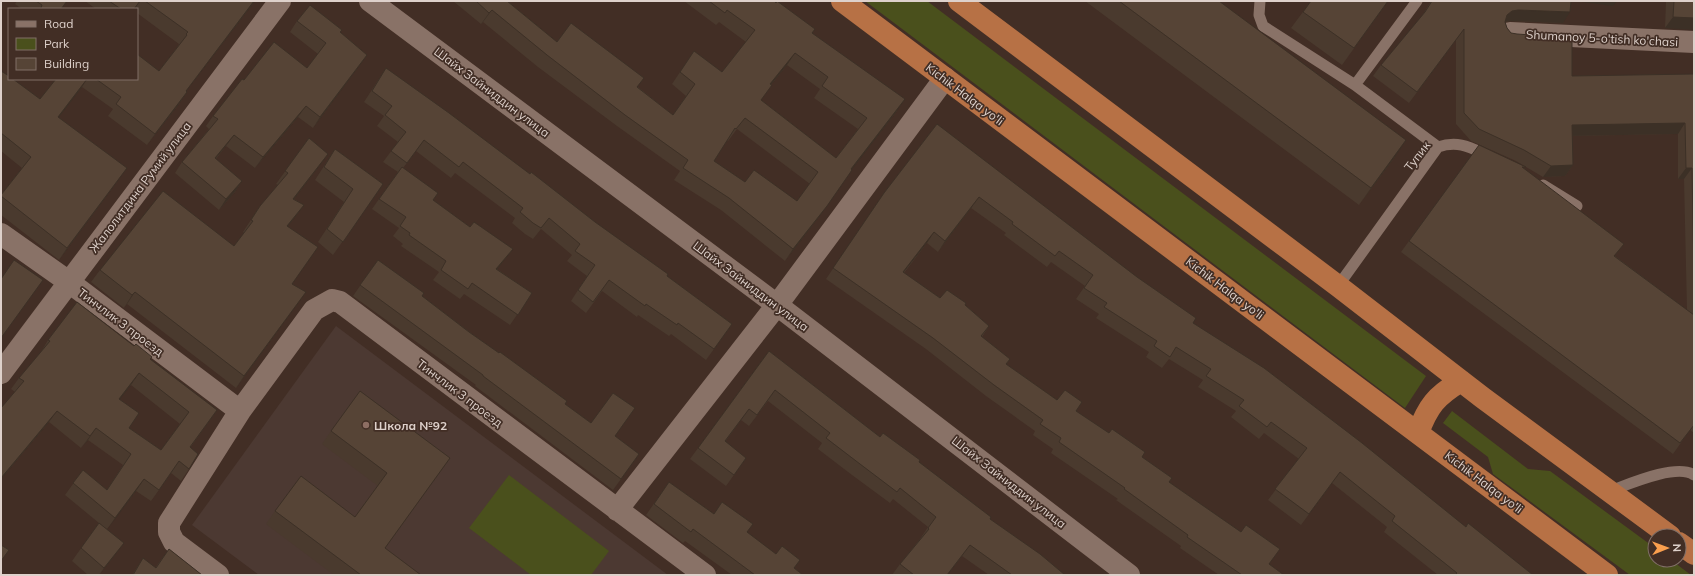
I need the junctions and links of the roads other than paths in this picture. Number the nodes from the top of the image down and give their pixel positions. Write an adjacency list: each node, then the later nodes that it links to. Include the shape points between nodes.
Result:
1 (280, 1): 16 (street, Жалолитдина Румий улица)
2 (370, 1): 18 (street, Шайх Зайниддин улица)
3 (842, 1): 9 (highway, Kichik Halqa yo'li)
4 (959, 1): 17 (highway)
5 (1260, 1): 10 (lane, via 1259,15 1263,26)
6 (1416, 1): 10 (lane)
7 (1510, 34): 8 (street, Shumanoy 5-o'tish ko'chasi)
8 (1694, 42)
9 (945, 78): 18 (street); 22 (highway, Kichik Halqa yo'li)
10 (1355, 85): 11 (lane)
11 (1438, 147): 12 (lane, Тупик, via 1448,144 1464,145); 17 (lane, Тупик)
12 (1499, 161)
13 (1532, 179): 14 (lane)
14 (1577, 206)
15 (1, 234): 16 (street, Тинчлик 3 проезд)
16 (69, 282): 19 (street, Жалолитдина Румий улица); 21 (street, Тинчлик 3 проезд)
17 (1338, 286): 20 (highway)
18 (778, 305): 25 (street); 29 (street, Шайх Зайниддин улица)
19 (1, 374)
20 (1461, 381): 22 (highway, via 1444,391 1431,405); 24 (highway)
21 (240, 411): 25 (street, Тинчлик 3 проезд, via 314,310 332,300 340,302); 27 (street, Тинчлик 3 проезд, via 170,523 169,532 174,542)
22 (1418, 433): 30 (highway, Kichik Halqa yo'li)
23 (1694, 475): 24 (lane, via 1688,471 1658,474)
24 (1610, 491): 26 (highway)
25 (617, 510): 28 (street, Тинчлик 3 проезд)
26 (1659, 528)
27 (218, 575)
28 (705, 575)
29 (1129, 575)
30 (1607, 575)

